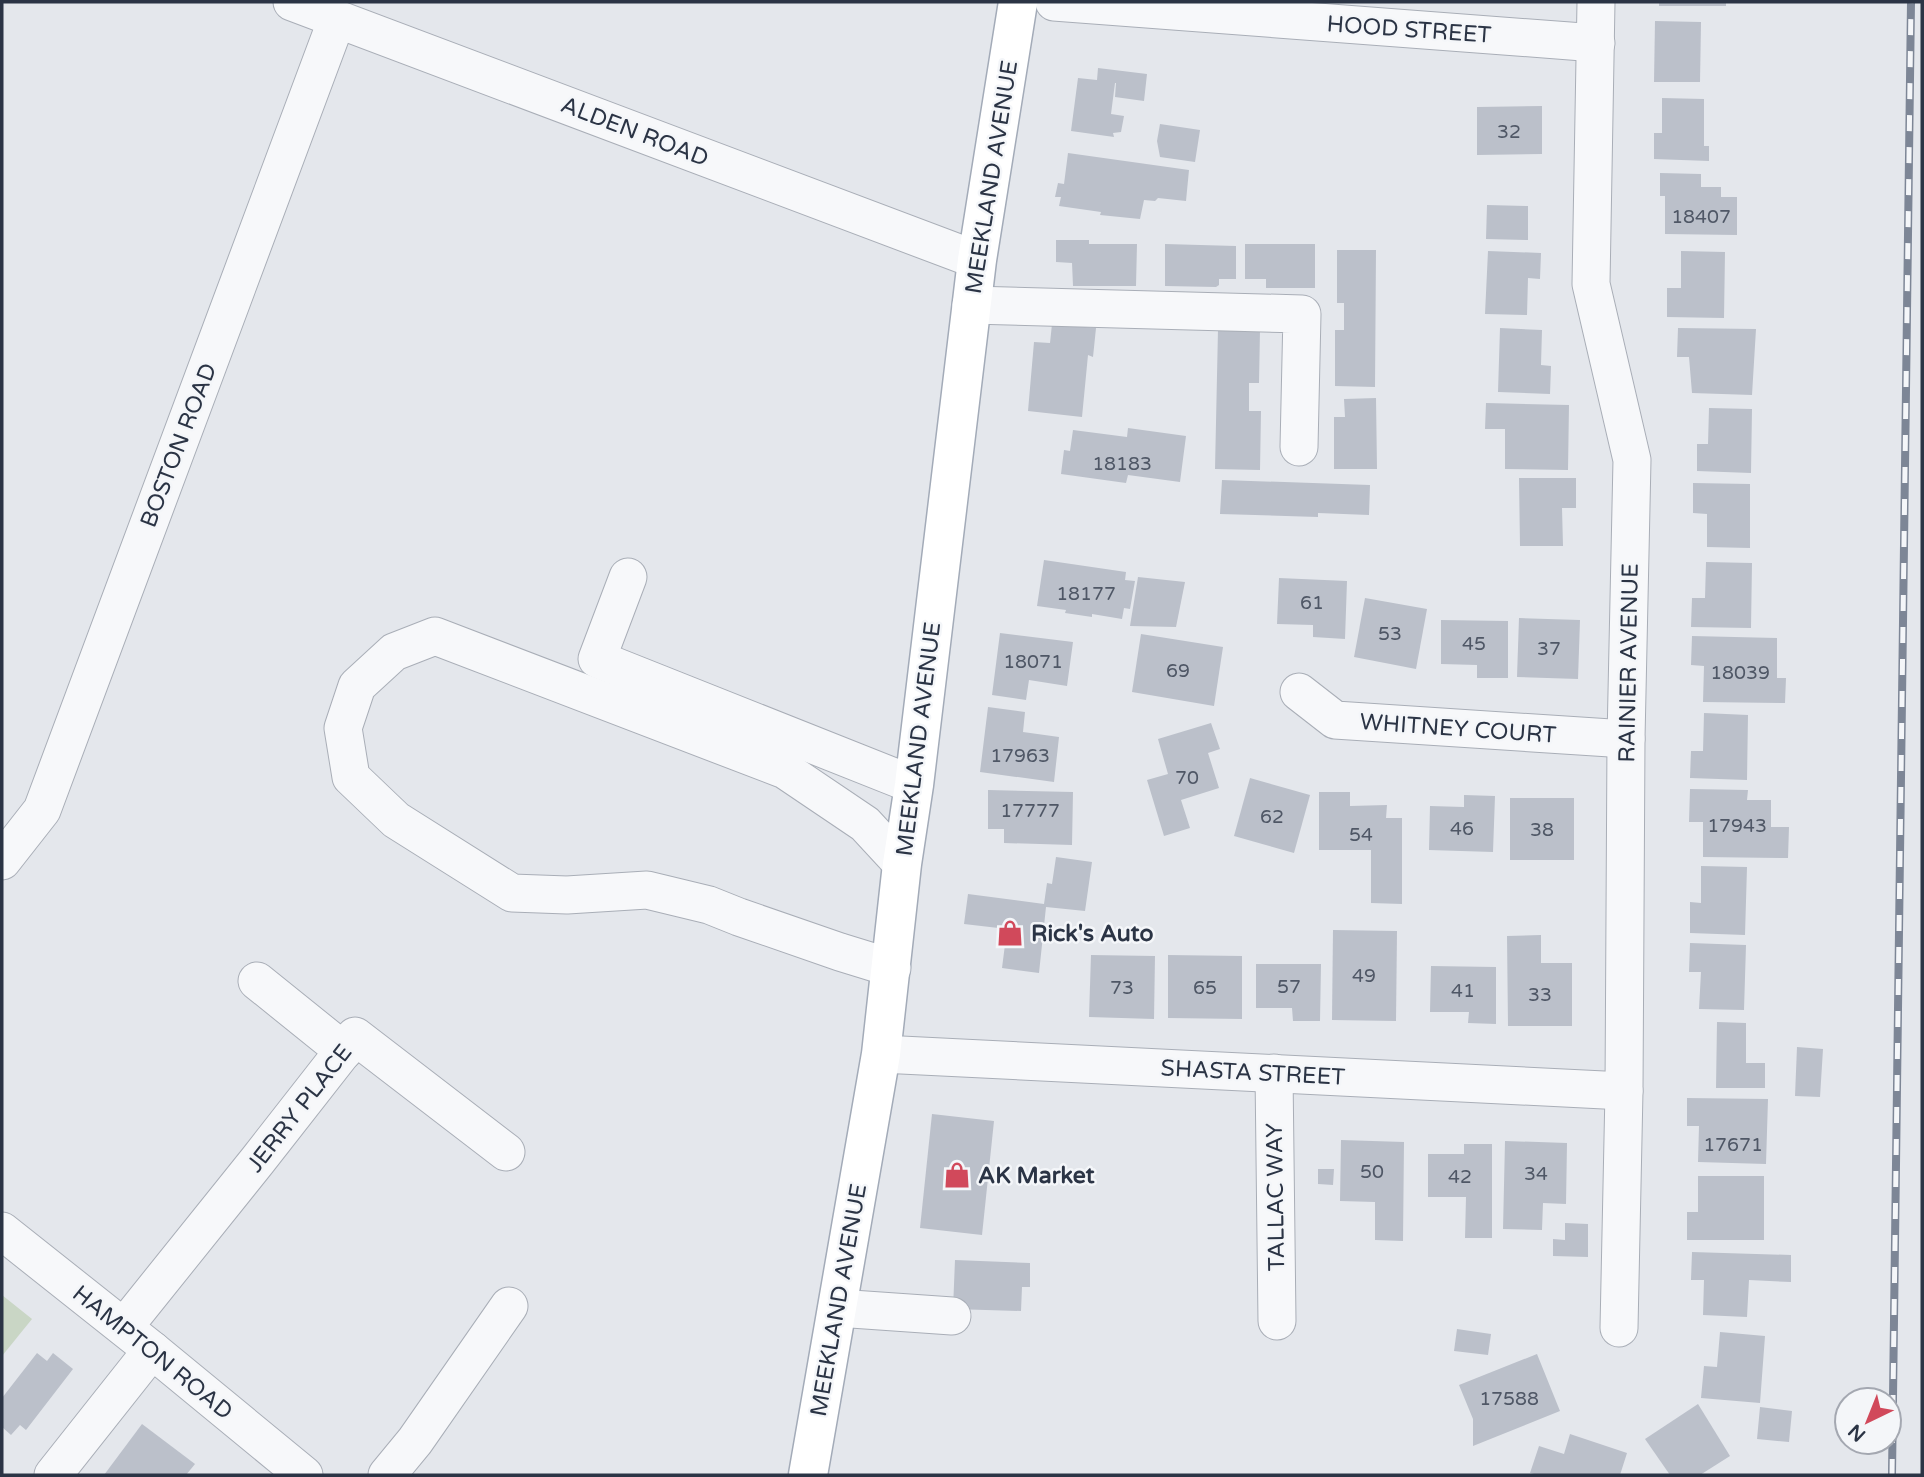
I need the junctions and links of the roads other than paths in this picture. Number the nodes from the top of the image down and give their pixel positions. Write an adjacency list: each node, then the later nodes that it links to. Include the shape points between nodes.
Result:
1 (292, 2): 5 (street, ALDEN ROAD)
2 (1018, 2): 7 (main road, MEEKLAND AVENUE)
3 (1054, 2): 6 (street, HOOD STREET)
4 (1597, 2): 6 (street, RAINIER AVENUE)
5 (338, 19): 7 (street, ALDEN ROAD); 14 (street, BOSTON ROAD, via 42,810)
6 (1596, 43): 12 (street, RAINIER AVENUE, via 1591,284 1632,460)
7 (977, 260): 8 (main road, MEEKLAND AVENUE)
8 (971, 305): 9 (street, via 1302,314); 13 (main road, MEEKLAND AVENUE)
9 (1299, 447)
10 (628, 577): 13 (street, via 597,659)
11 (1299, 692): 12 (street, WHITNEY COURT, via 1335,720)
12 (1626, 739): 21 (street, RAINIER AVENUE)
13 (914, 785): 15 (main road, MEEKLAND AVENUE)
14 (2, 861)
15 (902, 864): 16 (main road, MEEKLAND AVENUE); 16 (street, via 865,824 785,770 435,636 394,652 357,686 343,728 351,778 396,820 512,894 647,890 709,905)
16 (892, 968): 19 (main road, MEEKLAND AVENUE)
17 (257, 981): 18 (street)
18 (344, 1051): 22 (street, JERRY PLACE, via 355,1036); 28 (street, JERRY PLACE)
19 (881, 1054): 20 (street, SHASTA STREET); 25 (main road, MEEKLAND AVENUE)
20 (1274, 1073): 21 (street, SHASTA STREET); 27 (street, TALLAC WAY)
21 (1625, 1091): 29 (street, RAINIER AVENUE)
22 (506, 1152)
23 (2, 1231): 28 (street, HAMPTON ROAD)
24 (509, 1306): 33 (street)
25 (837, 1308): 26 (street); 34 (main road, MEEKLAND AVENUE)
26 (951, 1316)
27 (1277, 1321)
28 (124, 1328): 30 (street, HAMPTON ROAD)
29 (1619, 1328)
30 (152, 1350): 31 (street); 32 (street, HAMPTON ROAD)
31 (53, 1475)
32 (304, 1475)
33 (387, 1475)
34 (808, 1475)

